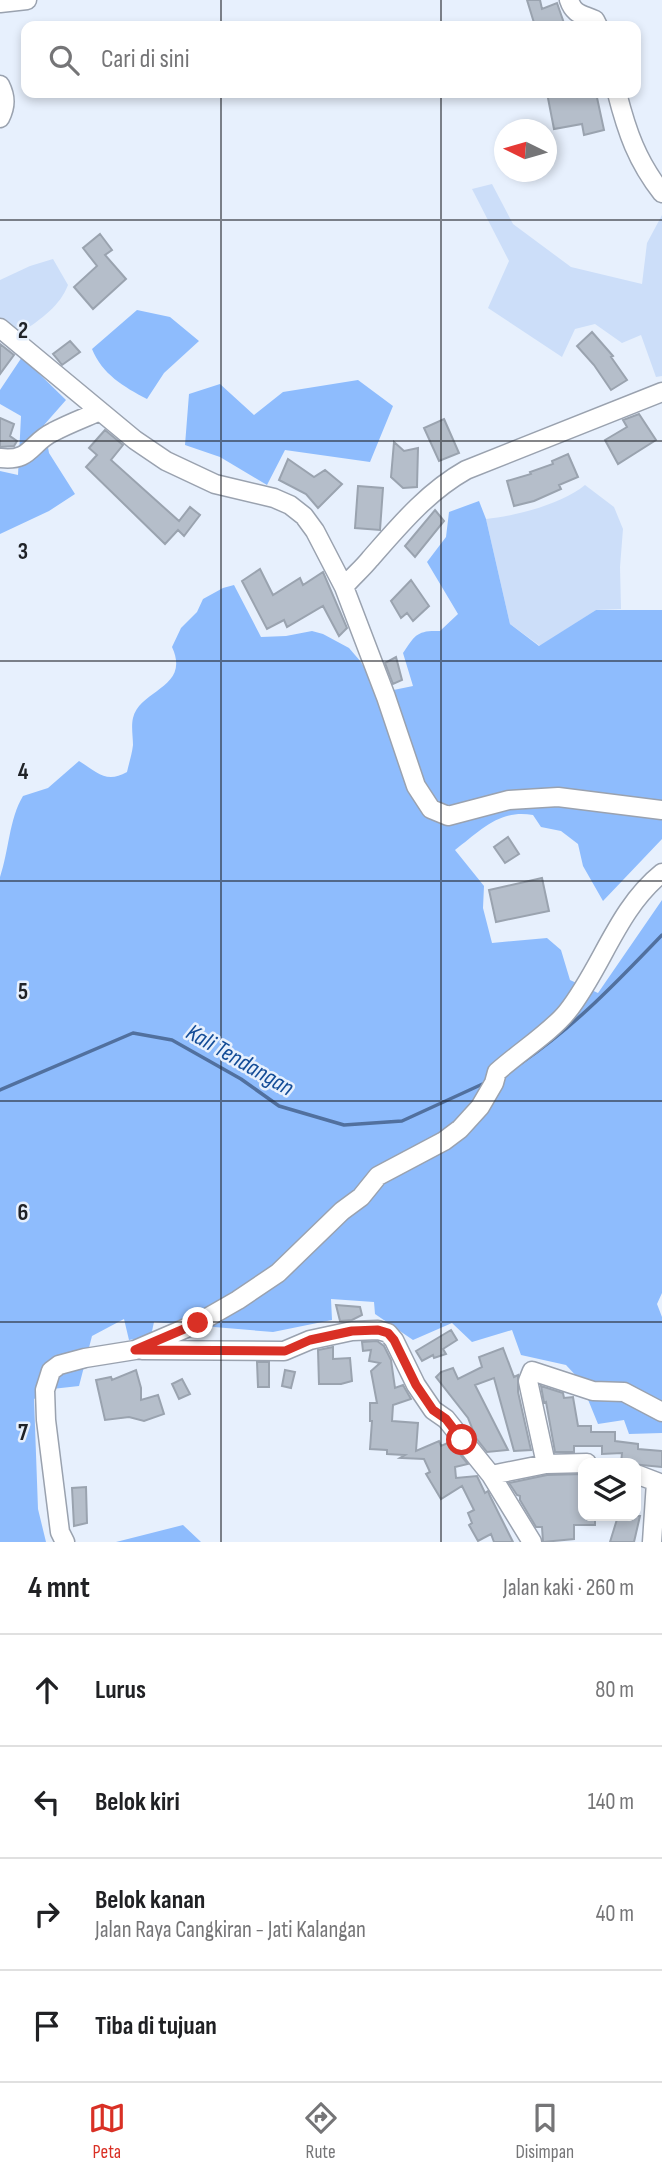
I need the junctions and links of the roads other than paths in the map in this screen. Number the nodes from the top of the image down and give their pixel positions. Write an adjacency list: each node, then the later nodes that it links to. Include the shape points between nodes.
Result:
1 (27, 0): 3 (street)
2 (569, 0): 4 (street, via 573,10)
3 (0, 3)
4 (596, 21)
5 (0, 85): 7 (street, via 5,105)
6 (619, 98): 8 (street, via 634,148)
7 (0, 118)
8 (662, 193)
9 (0, 328): 11 (street)
10 (662, 392): 13 (street, via 448,480)
11 (100, 411): 12 (street, via 49,433 26,456); 13 (street, via 178,467 215,484 290,505 315,531)
12 (0, 458)
13 (344, 587): 14 (street, via 416,786 431,809 448,816 509,800 558,797)
14 (662, 810)
15 (662, 873): 16 (street, via 635,901 566,1014 495,1078 480,1107 460,1129 378,1176 278,1273 198,1323)
16 (135, 1350): 20 (street, via 285,1351 352,1331 388,1333 433,1410 446,1419); 23 (street, via 59,1366 46,1381 54,1494)
17 (662, 1412): 19 (street, via 624,1392 593,1391 532,1371 528,1381)
18 (578, 1463): 19 (street)
19 (546, 1464): 20 (street)
20 (491, 1475): 24 (street)
21 (641, 1476): 22 (street)
22 (659, 1483): 25 (street)
23 (65, 1542)
24 (532, 1542)
25 (652, 1542)

